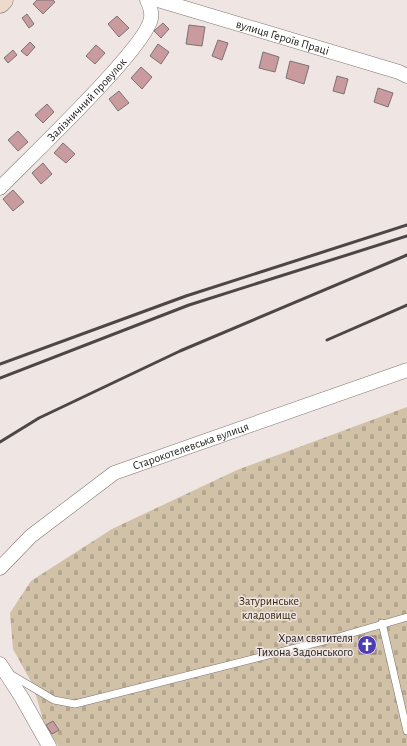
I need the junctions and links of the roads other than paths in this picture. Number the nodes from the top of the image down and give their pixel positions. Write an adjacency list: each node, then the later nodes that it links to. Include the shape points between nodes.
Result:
1 (3, 0): 4 (main road)
2 (147, 0): 6 (street, Залізничний провулок, via 151,8 151,18 136,45)
3 (158, 0): 5 (street, вулиця Героїв Праці)
4 (0, 3)
5 (407, 76)
6 (0, 188)
7 (407, 370): 8 (street, Старокотелевська вулиця, via 114,473 31,536)
8 (0, 568)
9 (407, 617): 10 (lane)
10 (382, 623): 11 (lane, via 334,638 75,704 54,700); 12 (lane)
11 (1, 670): 13 (street)
12 (407, 731)
13 (49, 746)

